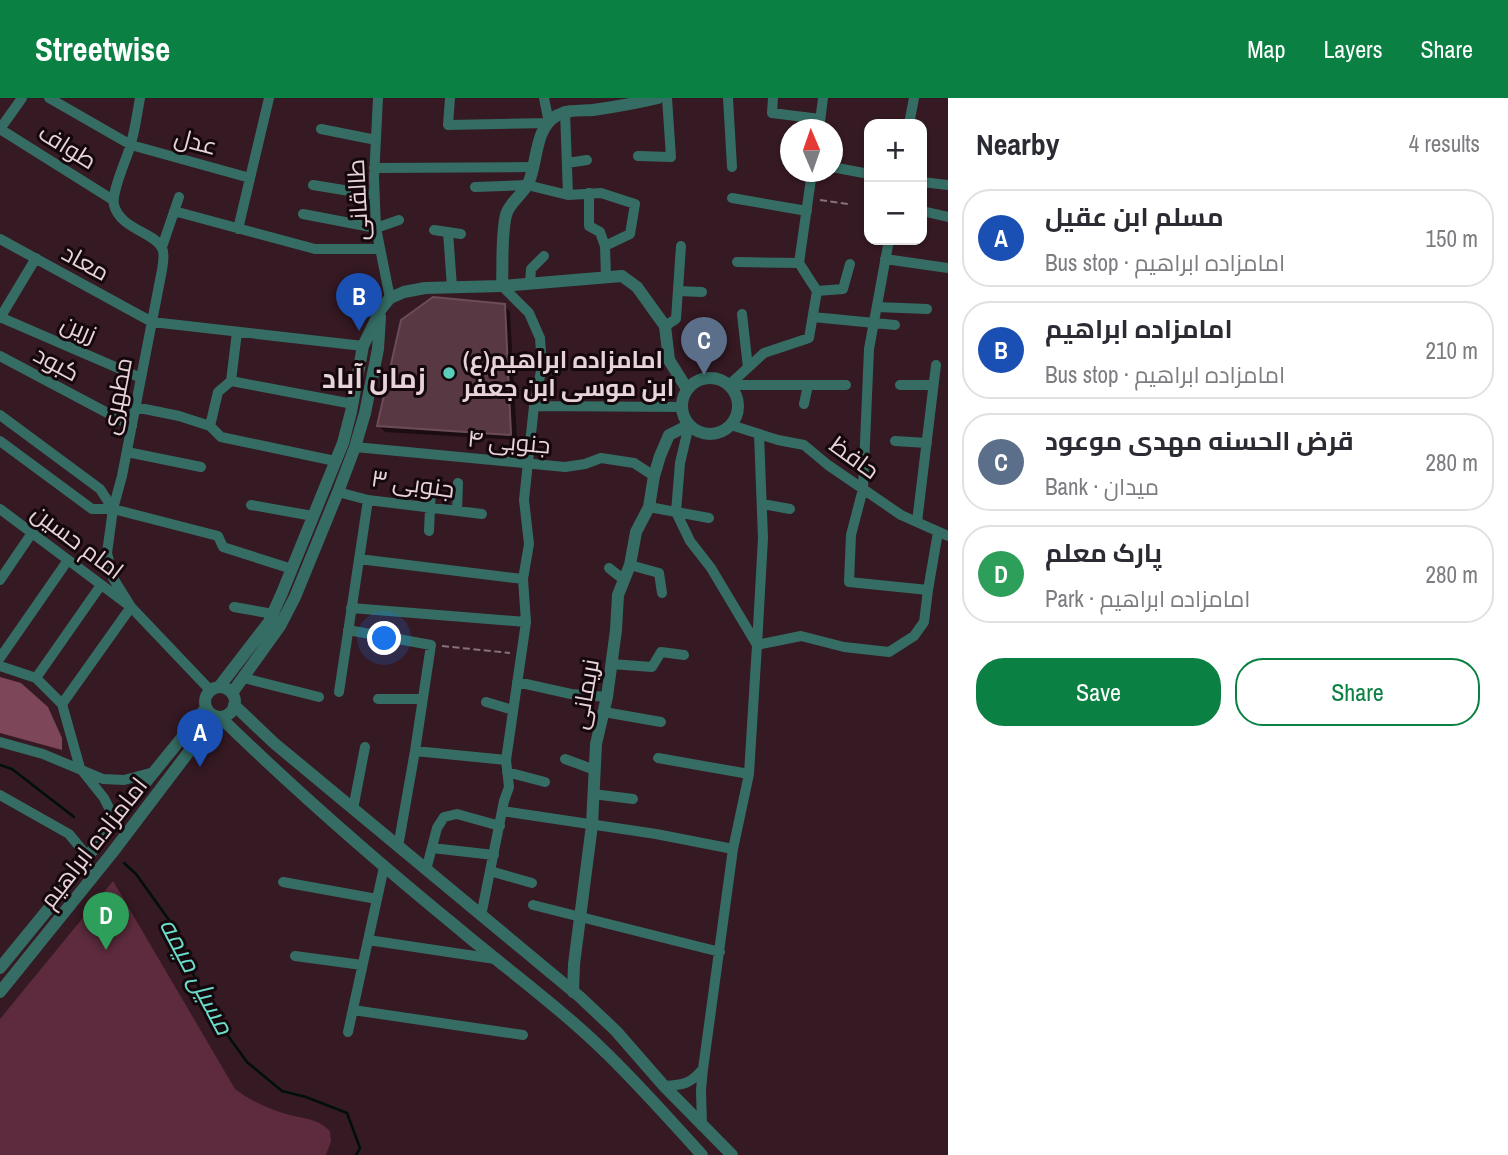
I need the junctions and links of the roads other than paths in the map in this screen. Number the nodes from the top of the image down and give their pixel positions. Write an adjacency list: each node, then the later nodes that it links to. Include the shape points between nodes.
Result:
1 (22, 98): 21 (street)
2 (49, 98): 24 (street, عدل)
3 (140, 98): 24 (street)
4 (269, 98): 33 (street)
5 (378, 98): 23 (street, طالقانی)
6 (437, 98): 14 (street)
7 (544, 98): 20 (street)
8 (658, 98): 15 (street)
9 (667, 98): 25 (street, via 671,157)
10 (727, 98): 29 (street)
11 (773, 98): 17 (street, via 772,113)
12 (823, 98): 18 (street)
13 (914, 98): 19 (street)
14 (450, 99): 20 (street, via 448,125)
15 (625, 101): 16 (street, via 593,110)
16 (565, 111): 20 (street); 27 (street)
17 (798, 119)
18 (820, 119)
19 (910, 119)
20 (548, 123): 28 (street, via 537,144)
21 (0, 129): 45 (street, طواف)
22 (321, 129): 23 (street)
23 (376, 140): 30 (street, طالقانی)
24 (131, 145): 33 (street, عدل); 45 (street)
25 (638, 156)
26 (587, 160): 27 (street)
27 (567, 163): 42 (street)
28 (534, 167): 30 (street); 37 (street)
29 (732, 167)
30 (374, 168): 41 (street, طالقانی)
31 (843, 169): 32 (street)
32 (864, 173)
33 (250, 178): 53 (street)
34 (810, 182): 47 (street)
35 (927, 183): 38 (street)
36 (313, 185): 41 (street)
37 (527, 185): 39 (street); 42 (street); 72 (street, via 507,212)
38 (948, 185)
39 (475, 187)
40 (589, 194): 42 (street); 59 (street, via 589,226 600,233); 59 (street, via 601,193 635,204 630,234)
41 (374, 195): 52 (street, طالقانی)
42 (568, 195)
43 (179, 197): 46 (street, مطهری)
44 (732, 198): 47 (street)
45 (113, 200): 61 (street, via 125,221)
46 (174, 211): 53 (street); 61 (street, مطهری)
47 (807, 211): 67 (street)
48 (927, 212): 50 (street)
49 (303, 214): 52 (street)
50 (948, 217)
51 (399, 220): 52 (street)
52 (376, 228): 62 (street, طالقانی)
53 (239, 229): 62 (street, via 315,249)
54 (434, 230): 55 (street)
55 (448, 232): 56 (street); 73 (street)
56 (461, 234)
57 (0, 239): 64 (street, معاد)
58 (887, 245): 65 (street)
59 (605, 246): 70 (street)
60 (681, 246): 74 (street)
61 (162, 247): 84 (street, مطهری)
62 (380, 249): 77 (street, طالقانی)
63 (544, 256): 71 (street, via 531,269)
64 (36, 258): 82 (street); 84 (street, معاد)
65 (885, 258): 69 (street); 78 (street)
66 (737, 262): 67 (street)
67 (799, 263): 75 (street)
68 (850, 264): 75 (street, via 843,289)
69 (948, 268)
70 (606, 278): 71 (street); 87 (street, via 622,276 637,287)
71 (530, 284): 72 (street)
72 (502, 286): 73 (street); 103 (street, via 529,313 540,338 542,366)
73 (452, 287): 77 (street, via 425,288)
74 (678, 291): 76 (street); 87 (street, via 677,319)
75 (817, 291): 83 (street)
76 (702, 292)
77 (390, 298): 79 (street)
78 (877, 307): 80 (street); 85 (street)
79 (381, 309): 89 (street); 115 (street, via 378,349)
80 (927, 309)
81 (742, 314): 92 (street)
82 (0, 317): 93 (street, زرین)
83 (813, 317): 85 (street); 92 (street, via 809,338 764,353)
84 (152, 322): 88 (street); 93 (street, مطهری)
85 (874, 322): 86 (street); 123 (street)
86 (895, 325)
87 (665, 326): 100 (street, via 669,360)
88 (237, 332): 89 (street); 94 (street)
89 (363, 346): 101 (street)
90 (0, 356): 109 (street, کبود)
91 (936, 365): 99 (street)
92 (748, 368): 95 (street)
93 (141, 378): 104 (street, مطهری)
94 (231, 382): 101 (street); 110 (street, via 218,392)
95 (729, 385): 96 (street); 100 (street, via 703,378); 108 (street, via 739,409)
96 (808, 385): 97 (street); 102 (street)
97 (846, 385)
98 (900, 385): 99 (street)
99 (933, 386): 114 (street)
100 (687, 389): 105 (street)
101 (353, 404): 117 (street)
102 (804, 404)
103 (534, 406): 105 (street); 118 (street)
104 (135, 407): 109 (street, مطهری); 110 (street)
105 (682, 407): 107 (street)
106 (0, 415): 130 (street, via 100,489)
107 (689, 425): 108 (street, via 706,434); 120 (street, نریمانی, via 669,435); 133 (street)
108 (731, 425): 111 (street, حافظ)
109 (132, 426): 116 (street, مطهری)
110 (210, 426): 117 (street, via 221,438)
111 (759, 434): 123 (street, حافظ, via 804,445); 126 (street)
112 (0, 441): 130 (street, via 92,509)
113 (895, 441): 114 (street)
114 (927, 443): 138 (street)
115 (355, 447): 118 (street, ۴ جنوبی); 124 (street)
116 (127, 452): 119 (street); 130 (street, مطهری)
117 (335, 461): 136 (street)
118 (528, 464): 120 (street, ۴ جنوبی, via 565,467 601,458 634,463); 147 (street, via 524,500 529,544)
119 (201, 467)
120 (653, 476): 129 (street, نریمانی)
121 (458, 483): 132 (street)
122 (431, 487): 128 (street)
123 (863, 489): 138 (street, حافظ); 151 (street, via 851,536 849,582)
124 (338, 492): 125 (street, ۳ جنوبی); 165 (street, via 281,626)
125 (368, 500): 128 (street, ۳ جنوبی); 142 (street)
126 (762, 504): 131 (street); 159 (street)
127 (251, 505): 136 (street)
128 (430, 507): 132 (street, ۳ جنوبی); 139 (street)
129 (649, 507): 133 (street); 144 (street, نریمانی, via 636,532)
130 (113, 509): 146 (street, via 218,536 223,547); 153 (street, مطهری, via 107,553 113,578)
131 (790, 509)
132 (457, 511): 135 (street, ۳ جنوبی)
133 (676, 512): 137 (street); 159 (street)
134 (2, 513): 140 (street, امام حسین)
135 (482, 513)
136 (313, 516): 146 (street)
137 (709, 518)
138 (917, 522): 141 (street, حافظ)
139 (429, 531)
140 (32, 533): 143 (street, امام حسین); 148 (street)
141 (943, 534): 151 (street)
142 (359, 559): 147 (street); 155 (street)
143 (68, 560): 150 (street, امام حسین); 161 (street)
144 (630, 565): 149 (street, نریمانی); 152 (street, via 659,573)
145 (609, 568): 149 (street)
146 (292, 569): 156 (street)
147 (523, 579): 157 (street)
148 (0, 580)
149 (624, 580): 162 (street, نریمانی, via 618,594)
150 (102, 585): 153 (street, امام حسین); 164 (street)
151 (928, 590): 159 (street, via 924,622 914,636 888,652 801,636)
152 (662, 593)
153 (131, 607): 167 (street, مطهری); 175 (street)
154 (233, 607): 156 (street)
155 (351, 608): 157 (street); 158 (street)
156 (273, 614): 167 (street)
157 (526, 622): 166 (street)
158 (348, 629): 168 (street); 173 (street, via 431,645)
159 (757, 645): 192 (street)
160 (684, 654): 162 (street, via 661,652 652,667)
161 (0, 658)
162 (611, 664): 170 (street, نریمانی)
163 (0, 666): 164 (street)
164 (36, 678): 175 (street)
165 (244, 678): 169 (street); 171 (street)
166 (517, 682): 170 (street); 176 (street)
167 (215, 689): 171 (street, via 226,688); 178 (street, via 205,702)
168 (339, 692)
169 (319, 697)
170 (607, 697): 177 (street, نریمانی)
171 (233, 699): 178 (street, via 226,715); 181 (street)
172 (378, 699): 173 (street)
173 (423, 699): 183 (street)
174 (486, 702): 176 (street)
175 (62, 704): 188 (street)
176 (513, 710): 186 (street)
177 (604, 712): 179 (street); 189 (street, نریمانی)
178 (214, 713): 184 (street); 190 (street, امامزاده ابراهیم); 222 (street, امامزاده ابراهیم, via 112,853)
179 (661, 722)
180 (0, 742): 188 (street)
181 (274, 743): 184 (street); 197 (street)
182 (365, 747): 197 (street)
183 (415, 751): 186 (street); 202 (street)
184 (261, 757): 207 (street)
185 (658, 758): 192 (street)
186 (506, 760): 191 (street)
187 (565, 760): 189 (street)
188 (80, 768): 190 (street, via 103,779 124,780); 199 (street)
189 (595, 770): 194 (street, نریمانی)
190 (156, 771): 199 (street, امامزاده ابراهیم)
191 (507, 772): 193 (street); 198 (street, via 509,786)
192 (749, 774): 204 (street)
193 (545, 782)
194 (593, 794): 196 (street); 200 (street, نریمانی)
195 (0, 795): 206 (street, via 69,834)
196 (633, 799)
197 (353, 809): 202 (street)
198 (502, 811): 200 (street); 201 (street)
199 (115, 820): 206 (street, امامزاده ابراهیم)
200 (592, 825): 204 (street); 215 (street, نریمانی)
201 (500, 826): 203 (street, via 457,814 444,817); 205 (street)
202 (398, 847): 208 (street)
203 (432, 848): 205 (street); 208 (street)
204 (733, 849): 217 (street)
205 (494, 855): 209 (street)
206 (88, 857): 221 (street, امامزاده ابراهیم)
207 (384, 867): 212 (street); 219 (street)
208 (426, 870): 214 (street)
209 (490, 871): 211 (street); 214 (street)
210 (283, 882): 212 (street)
211 (532, 883)
212 (377, 899): 216 (street)
213 (533, 905): 215 (street)
214 (481, 916): 223 (street)
215 (580, 917): 217 (street); 223 (street, نریمانی)
216 (368, 940): 219 (street); 220 (street)
217 (720, 952): 229 (street)
218 (295, 956): 220 (street)
219 (495, 959): 228 (street)
220 (362, 965): 224 (street)
221 (0, 968)
222 (0, 992)
223 (573, 992): 225 (street)
224 (353, 1010): 226 (street); 227 (street)
225 (616, 1031): 228 (street); 230 (street)
226 (348, 1032)
227 (523, 1035)
228 (600, 1047): 232 (street)
229 (703, 1069): 230 (street, via 692,1081); 231 (street)
230 (664, 1086): 231 (street)
231 (702, 1126): 233 (street)
232 (702, 1155)
233 (732, 1155)

